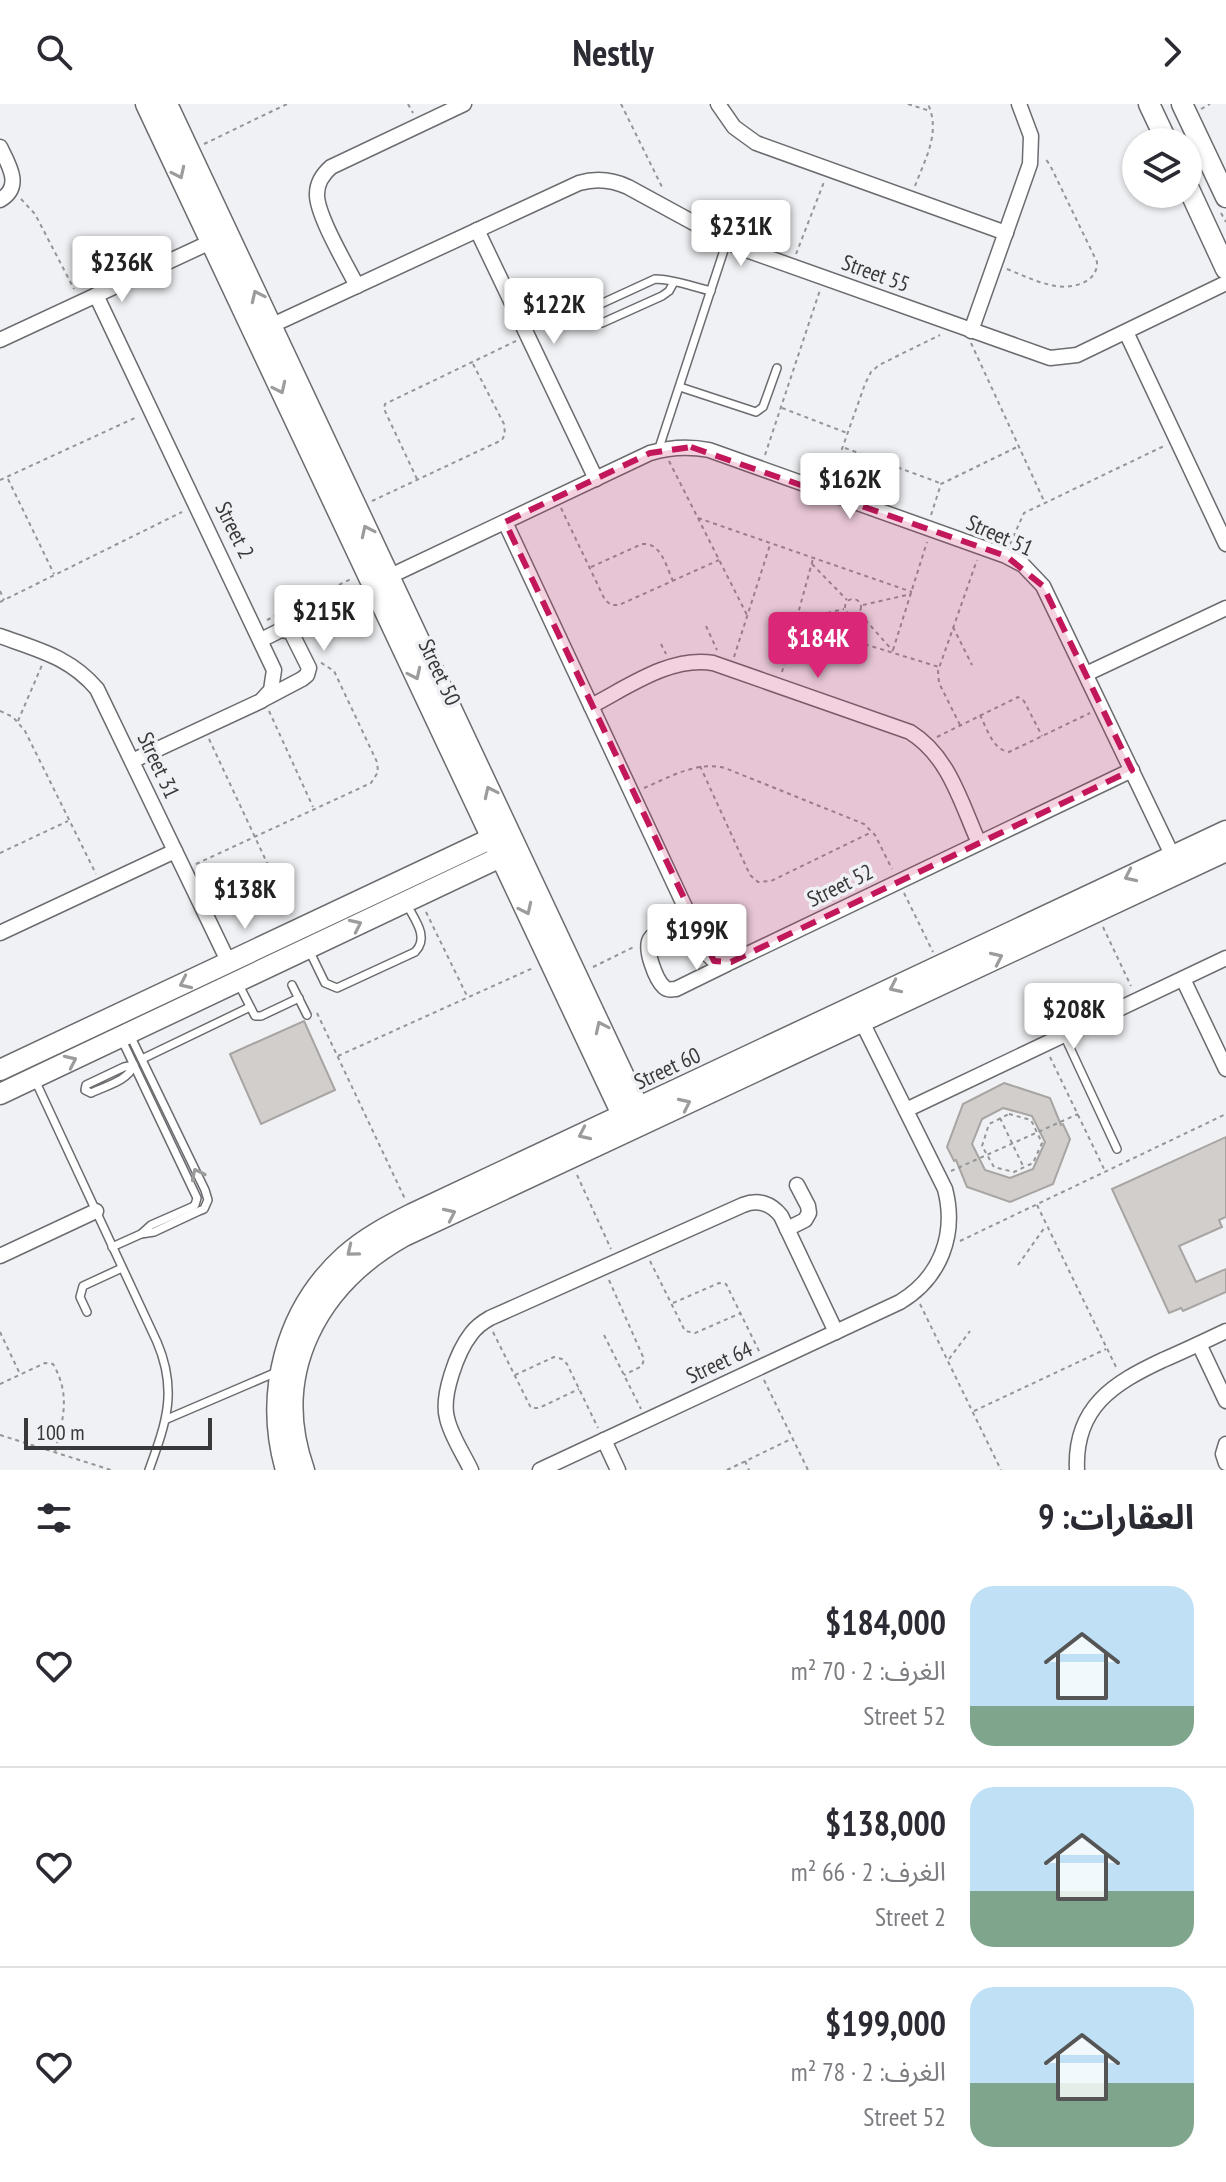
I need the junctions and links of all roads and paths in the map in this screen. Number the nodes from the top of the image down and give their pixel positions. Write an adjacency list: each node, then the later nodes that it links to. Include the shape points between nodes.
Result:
1 (146, 104): 27 (street, Street 50, one-way to 27)
2 (167, 104): 16 (street, Street 50)
3 (287, 104): 16 (path)
4 (464, 104): 35 (street, via 331,167 322,177 319,209)
5 (621, 104): 24 (path)
6 (718, 104): 17 (street, via 748,139)
7 (908, 104): 12 (path)
8 (928, 104): 12 (path)
9 (1019, 104): 15 (street)
10 (1149, 104): 13 (street)
11 (1182, 104): 18 (street)
12 (932, 112): 22 (path, via 933,139)
13 (1160, 128)
14 (0, 147): 20 (street, via 12,173)
15 (1032, 149): 26 (street); 29 (path, via 1050,165 1098,270 1087,282 1057,286)
16 (189, 151): 27 (street, Street 50)
17 (828, 169): 22 (street); 30 (path)
18 (1215, 173): 19 (street); 21 (street)
19 (1202, 180)
20 (5, 196): 38 (path, via 24,201 35,214)
21 (1226, 197)
22 (911, 199): 26 (street)
23 (1198, 208): 31 (street)
24 (674, 212): 25 (street, Street 55, via 620,183 595,180); 28 (street, Street 55)
25 (477, 230): 35 (street, Street 55); 42 (street)
26 (1006, 233): 29 (street)
27 (220, 238): 37 (street); 40 (street, Street 50)
28 (727, 241): 30 (street, Street 55); 36 (lane)
29 (995, 265): 39 (street)
30 (792, 266): 32 (street, Street 55)
31 (1226, 269)
32 (824, 278): 39 (street, Street 55); 47 (path)
33 (674, 282): 33 (lane, via 651,280 594,307 595,322 662,296); 36 (lane)
34 (1226, 283): 41 (street, Street 55)
35 (357, 286): 40 (street, Street 55)
36 (711, 291): 46 (lane)
37 (96, 295): 38 (street); 48 (street, Street 2)
38 (81, 303): 43 (street)
39 (964, 328): 41 (street, Street 55, via 1059,358); 49 (path, via 871,372); 51 (path)
40 (263, 330): 64 (street, Street 50); 77 (street, Street 50, one-way to 77)
41 (1126, 332): 50 (street)
42 (528, 336): 44 (path); 57 (street)
43 (0, 340)
44 (472, 362): 56 (path, via 384,405); 56 (path, via 504,424 504,437)
45 (777, 368): 46 (lane, via 763,407 756,412)
46 (680, 387): 53 (lane)
47 (781, 408): 49 (path); 54 (path)
48 (151, 411): 55 (path); 63 (street, Street 2)
49 (847, 433): 52 (path)
50 (1176, 441): 62 (path); 69 (street)
51 (1018, 446): 59 (path); 62 (path)
52 (843, 447): 59 (path); 60 (path)
53 (661, 450): 54 (street, Street 51, via 700,448); 57 (street, Street 51); 65 (path)
54 (760, 468): 60 (street, Street 51)
55 (6, 477): 58 (path); 76 (path)
56 (417, 479): 64 (path)
57 (596, 479): 61 (street, Street 51)
58 (0, 480)
59 (941, 484): 67 (path)
60 (827, 492): 67 (street, Street 51)
61 (556, 498): 66 (street, Street 51); 75 (path)
62 (1045, 503): 71 (path, via 1022,515)
63 (196, 505): 76 (path); 92 (street, Street 2)
64 (357, 508): 77 (street, Street 50, one-way to 64)
65 (698, 518): 68 (path); 73 (path)
66 (505, 522): 77 (street, Street 51); 103 (street)
67 (929, 529): 70 (street, Street 51); 80 (path)
68 (771, 543): 72 (path); 88 (path)
69 (1226, 544)
70 (981, 548): 71 (street, Street 51); 91 (path)
71 (1006, 556): 100 (street, Street 51, via 1043,586)
72 (814, 558): 74 (path); 80 (path)
73 (719, 560): 78 (path); 88 (path)
74 (812, 564): 82 (path); 89 (path)
75 (590, 568): 78 (path, via 611,605); 78 (path, via 649,543 657,548)
76 (55, 575): 81 (path)
77 (376, 578): 92 (path); 122 (street, Street 50)
78 (673, 581)
79 (0, 591): 81 (path)
80 (911, 593): 84 (path); 94 (path)
81 (4, 600): 83 (path)
82 (848, 601): 84 (path, via 856,599); 86 (path)
83 (0, 602)
84 (862, 605): 87 (path)
85 (1226, 608): 100 (street)
86 (845, 609): 87 (path, via 851,615); 89 (path)
87 (859, 613): 94 (path)
88 (747, 615): 99 (path)
89 (796, 622): 94 (path); 101 (path)
90 (706, 626): 99 (path)
91 (953, 627): 97 (path); 98 (path)
92 (258, 633): 96 (street, via 288,630); 102 (street, Street 2, via 274,676)
93 (0, 636): 95 (street, Street 31)
94 (892, 652): 98 (path)
95 (47, 653): 107 (path); 112 (street, Street 31, via 72,665 97,689)
96 (308, 664): 102 (street, via 305,677); 116 (path, via 325,664 334,671 379,767 371,783)
97 (972, 665)
98 (939, 667): 108 (path, via 939,683)
99 (728, 668): 101 (street); 103 (street, via 702,661 672,665)
100 (1086, 674): 104 (street, Street 51)
101 (778, 686): 111 (street, via 910,732)
102 (262, 700): 109 (street); 116 (path)
103 (591, 706): 115 (street)
104 (1102, 707): 110 (path); 114 (street, Street 51)
105 (0, 711): 107 (path)
106 (980, 715): 108 (path); 110 (path, via 1005,752); 110 (path, via 1020,698)
107 (18, 721): 117 (path)
108 (960, 725): 111 (path)
109 (203, 727): 112 (street); 120 (path)
110 (1042, 736)
111 (925, 743): 121 (street, via 945,766)
112 (132, 761): 123 (street, Street 31)
113 (700, 766): 115 (path); 118 (path, via 725,768); 118 (path, via 750,875 758,882 771,881)
114 (1132, 770): 121 (street, Street 52); 126 (street, Street 51)
115 (632, 793): 132 (street)
116 (314, 809): 120 (path)
117 (69, 820): 125 (path); 129 (path)
118 (873, 831): 128 (path)
119 (1226, 831): 126 (street, Street 60)
120 (255, 837): 127 (path); 134 (path)
121 (979, 843): 128 (street, Street 52)
122 (505, 844): 130 (street); 134 (street); 137 (street, Street 50, one-way to 137); 141 (street, Street 50)
123 (175, 851): 127 (street, Street 31); 129 (street)
124 (1226, 851): 126 (street, Street 60)
125 (0, 853)
126 (1176, 864): 131 (street, Street 60); 139 (street, Street 60, one-way to 139)
127 (184, 870): 140 (street, Street 31)
128 (898, 882): 138 (street, Street 52); 139 (path)
129 (101, 885): 133 (street)
130 (412, 899): 134 (street, one-way to 130); 134 (lane, via 420,946 341,987 325,983); 144 (path)
131 (1096, 912): 146 (path); 149 (street, Street 60, one-way to 131)
132 (690, 918): 135 (street); 138 (street, via 710,958)
133 (0, 933)
134 (303, 939): 140 (street)
135 (650, 940): 138 (street, Street 52, via 648,955 670,990); 141 (path)
136 (1226, 958): 142 (street)
137 (550, 960): 144 (path); 165 (street, Street 50)
138 (731, 962)
139 (939, 966): 149 (street, Street 60, one-way to 149)
140 (233, 972): 147 (lane); 151 (street); 158 (street, one-way to 158)
141 (576, 974): 165 (street, Street 50, one-way to 141)
142 (1183, 979): 146 (street); 157 (street)
143 (292, 985): 145 (lane)
144 (468, 997): 154 (path)
145 (299, 998): 147 (lane, via 261,1016); 150 (lane)
146 (1138, 1000): 152 (street)
147 (250, 1007): 155 (lane)
148 (317, 1014): 154 (path)
149 (858, 1014): 161 (street); 165 (street, Street 60)
150 (307, 1015)
151 (125, 1035): 155 (lane); 156 (lane); 159 (street, one-way to 151)
152 (1063, 1035): 153 (street); 168 (lane)
153 (1044, 1044): 161 (street); 162 (path)
154 (337, 1056): 179 (path)
155 (142, 1060): 156 (lane); 176 (lane, one-way to 155, via 205,1190)
156 (134, 1065): 156 (lane, via 86,1085 86,1092 126,1076); 175 (lane)
157 (1226, 1069)
158 (0, 1070)
159 (34, 1078): 160 (street); 178 (lane)
160 (0, 1094)
161 (906, 1110): 173 (street)
162 (1078, 1114): 166 (path); 172 (path)
163 (1226, 1114): 172 (path)
164 (1000, 1118): 166 (path, via 1009,1114 1030,1119); 167 (path); 169 (path, via 988,1126 982,1146)
165 (634, 1119): 170 (street, Street 60); 179 (street, Street 60, one-way to 179)
166 (1037, 1132): 167 (path); 171 (path, via 1041,1144 1034,1161)
167 (1012, 1143): 169 (path); 171 (path)
168 (1117, 1149)
169 (987, 1155): 171 (path, via 995,1168); 173 (path)
170 (570, 1158): 187 (path); 225 (street, Street 60, one-way to 170, via 294,1430 295,1379 309,1332 331,1294 391,1243)
171 (1024, 1168)
172 (1105, 1172): 177 (path)
173 (939, 1176): 184 (street, via 949,1209)
174 (797, 1185): 181 (street, via 809,1213)
175 (196, 1202): 176 (lane); 182 (lane)
176 (207, 1205): 182 (lane)
177 (1036, 1205): 180 (path); 184 (path)
178 (96, 1211): 183 (lane); 186 (street)
179 (412, 1214): 204 (street, Street 60, one-way to 204, via 369,1238 326,1276 295,1324)
180 (1046, 1225): 188 (path); 201 (path)
181 (787, 1229): 185 (street, via 771,1206 750,1202); 198 (street)
182 (141, 1234): 183 (lane)
183 (112, 1247): 189 (lane)
184 (945, 1248): 190 (street)
185 (644, 1249): 187 (street); 191 (path)
186 (0, 1256)
187 (610, 1264): 194 (street); 206 (path, via 644,1359 642,1366)
188 (1018, 1265)
189 (122, 1268): 192 (lane, via 83,1286 80,1297); 213 (lane, via 166,1367)
190 (915, 1292): 198 (street, Street 64); 202 (path)
191 (672, 1304): 193 (path, via 685,1331 692,1334); 193 (path, via 722,1283)
192 (87, 1312)
193 (741, 1313): 203 (path)
194 (487, 1320): 207 (path); 226 (street, via 466,1341 445,1397 449,1425)
195 (970, 1331): 202 (path)
196 (1226, 1331): 200 (street)
197 (0, 1332): 205 (path)
198 (836, 1332): 203 (street, Street 64)
199 (604, 1335): 206 (path)
200 (1199, 1344): 208 (street); 211 (street)
201 (1107, 1348): 208 (path); 212 (path)
202 (948, 1361): 212 (path)
203 (762, 1367): 214 (street, Street 64); 216 (path)
204 (280, 1371): 213 (lane); 224 (street, Street 60, via 277,1419)
205 (21, 1375): 209 (path); 219 (path, via 48,1362 55,1366 64,1388)
206 (624, 1375): 214 (path)
207 (514, 1376): 210 (path, via 554,1357 567,1364); 210 (path, via 533,1409)
208 (1122, 1380): 233 (street, via 1086,1422)
209 (0, 1384)
210 (579, 1389): 217 (path)
211 (1226, 1401)
212 (973, 1412): 232 (path)
213 (167, 1419): 223 (lane)
214 (646, 1420): 217 (street, Street 64)
215 (0, 1435): 219 (path)
216 (792, 1439): 220 (path); 231 (path)
217 (604, 1440): 227 (street, Street 64); 228 (street)
218 (1226, 1444): 221 (street)
219 (55, 1452): 222 (path)
220 (745, 1461): 229 (path); 230 (path)
221 (1226, 1463)
222 (111, 1470)
223 (149, 1470)
224 (286, 1470)
225 (304, 1470)
226 (471, 1470)
227 (540, 1470)
228 (618, 1470)
229 (727, 1470)
230 (749, 1470)
231 (808, 1470)
232 (1001, 1470)
233 (1077, 1470)

